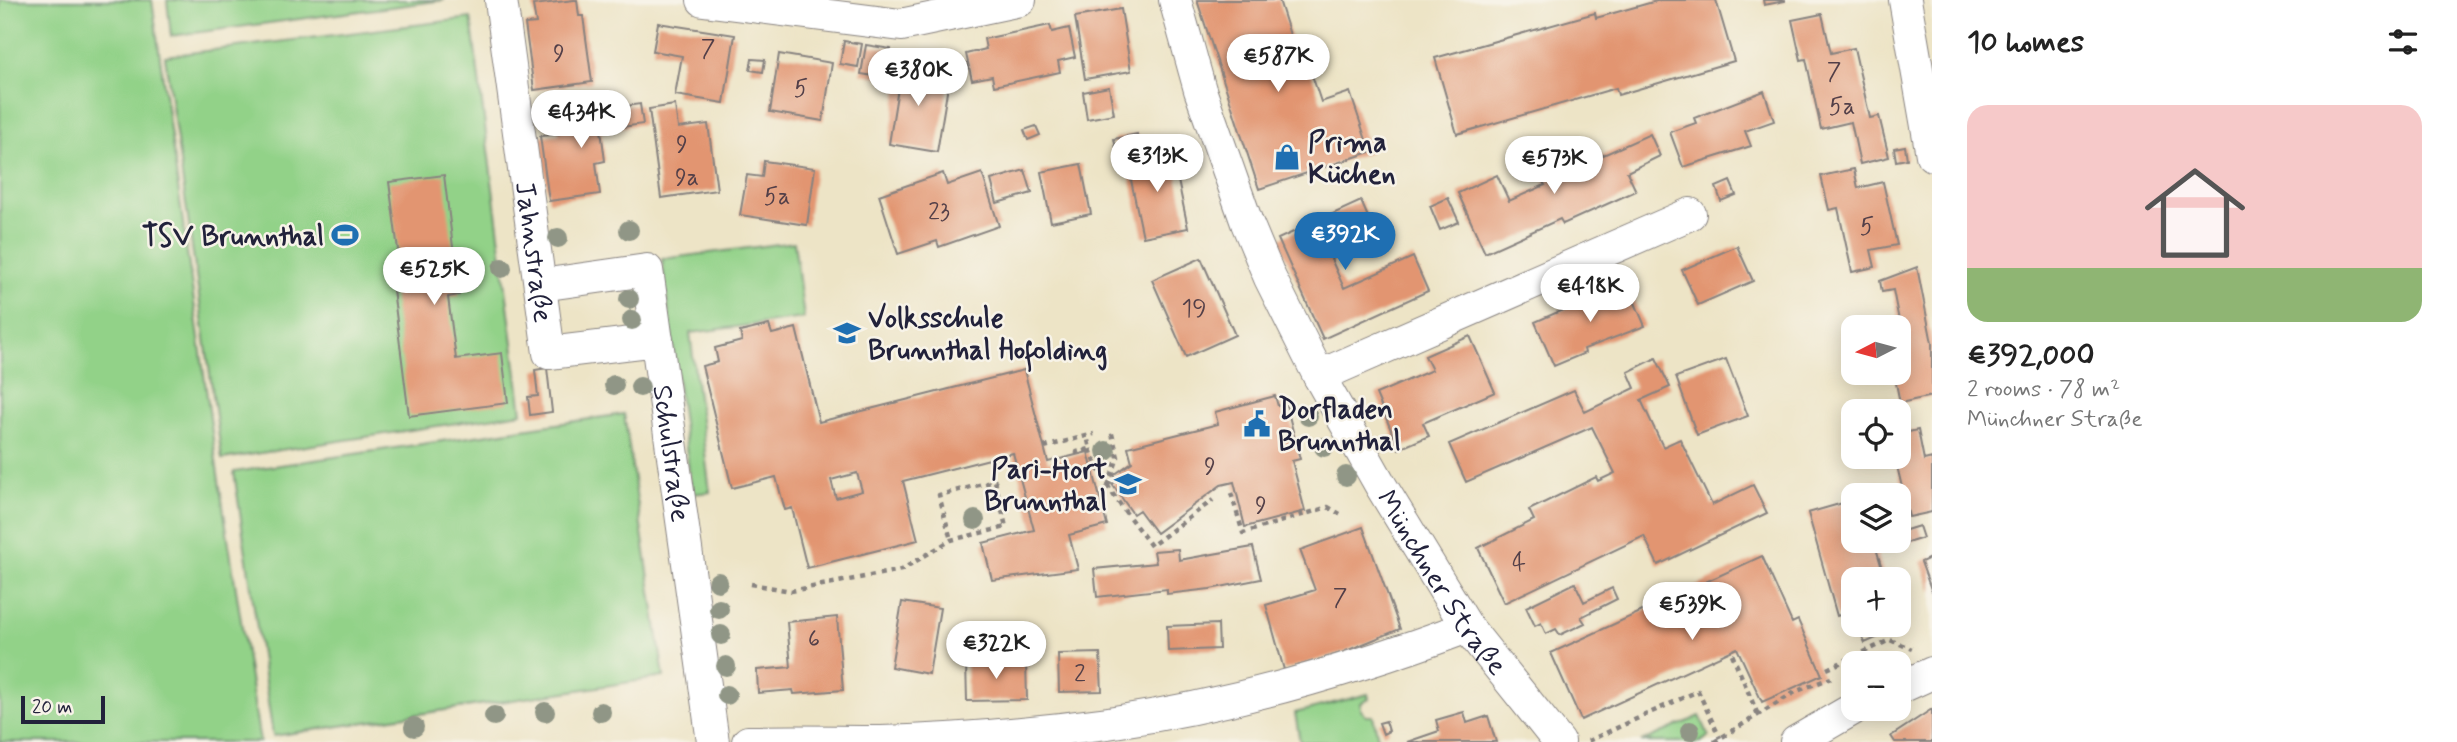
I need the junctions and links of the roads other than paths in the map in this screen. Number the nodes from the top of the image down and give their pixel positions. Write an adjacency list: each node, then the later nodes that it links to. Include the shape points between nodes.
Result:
1 (501, 0): 8 (street, Jahnstraße)
2 (703, 0): 3 (street, via 901,25)
3 (1020, 0)
4 (1175, 0): 10 (street, Münchner Straße, via 1200,90 1247,223)
5 (1905, 0): 6 (street)
6 (1932, 155)
7 (1690, 214): 10 (street)
8 (541, 285): 9 (street, Jahnstraße, via 549,353); 9 (street, Schulstraße, via 647,270)
9 (657, 340): 17 (street, Schulstraße)
10 (1319, 376): 11 (street, Münchner Straße)
11 (1466, 627): 15 (street, via 1279,689); 16 (street, Münchner Straße)
12 (1928, 663): 13 (street)
13 (1911, 678)
14 (1841, 716): 19 (street)
15 (1108, 732): 18 (street, via 883,742)
16 (1574, 741)
17 (713, 742)
18 (748, 742)
19 (1796, 742)

